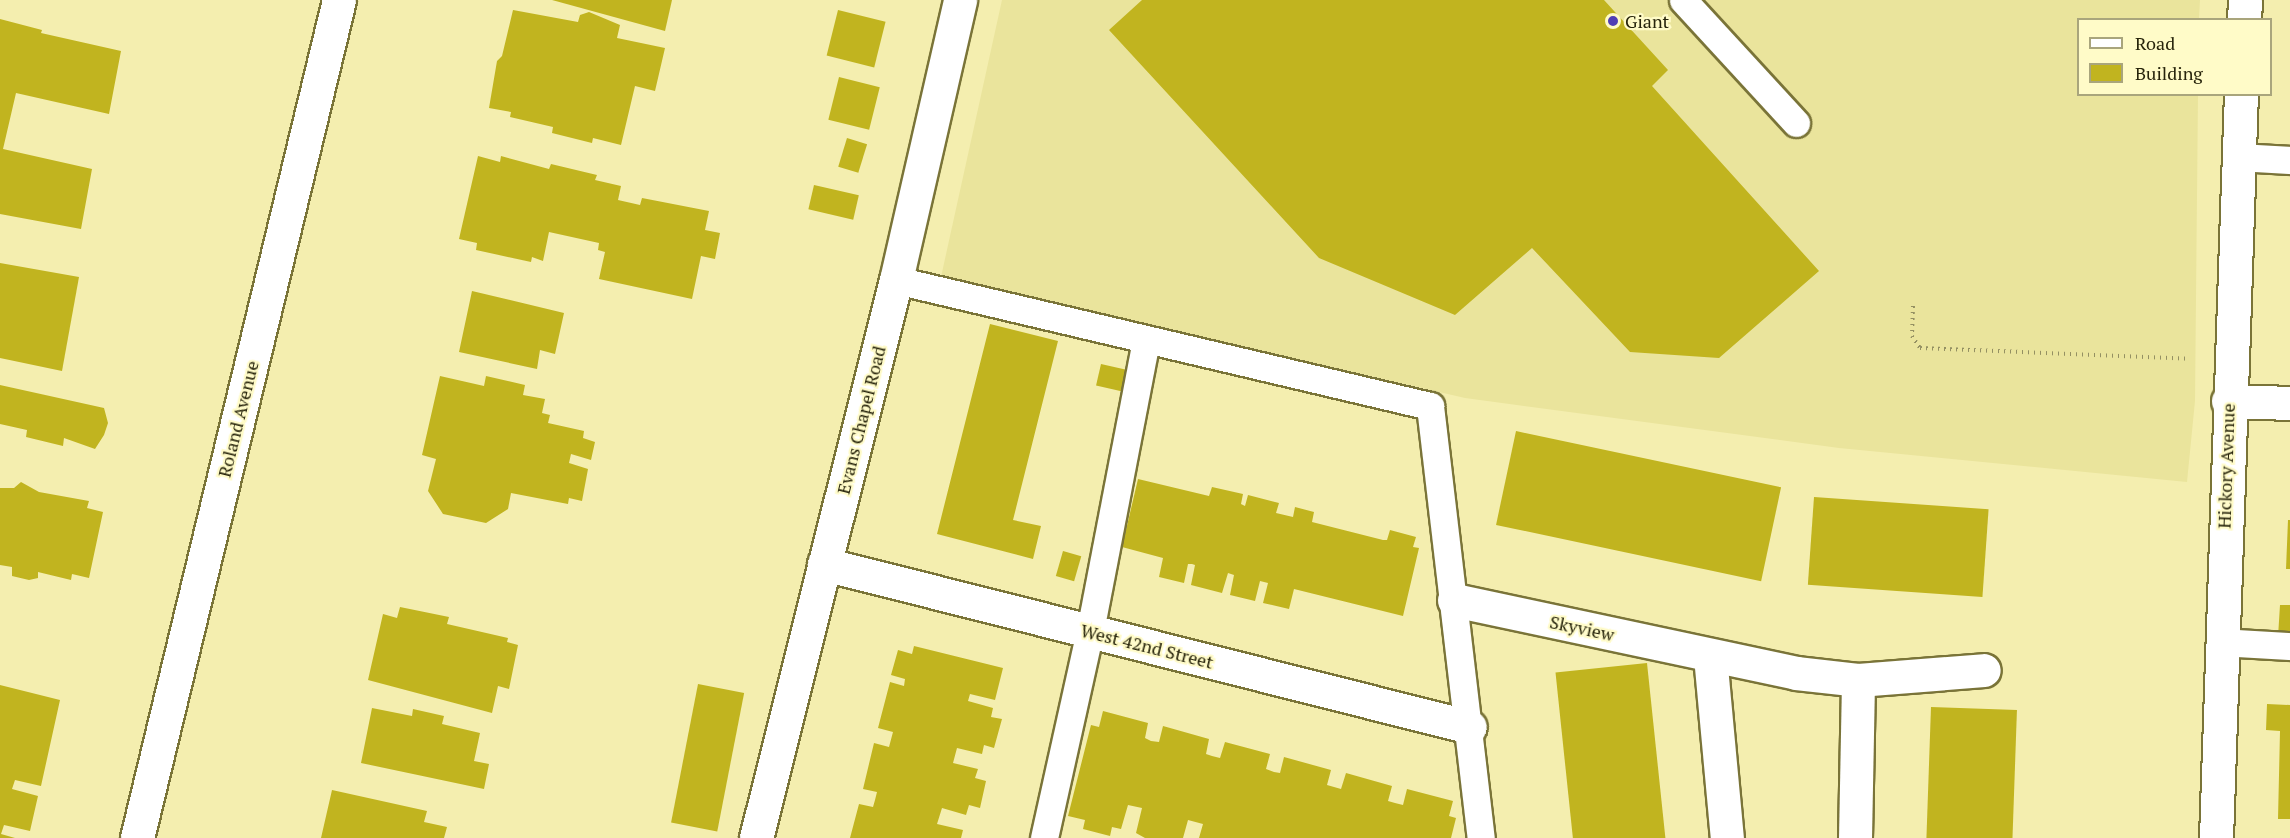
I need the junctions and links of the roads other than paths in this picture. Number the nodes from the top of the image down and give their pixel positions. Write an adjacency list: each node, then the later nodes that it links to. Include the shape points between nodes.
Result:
1 (339, 0): 23 (street, Roland Avenue)
2 (960, 0): 10 (street, Evans Chapel Road)
3 (1683, 0): 7 (lane)
4 (2245, 0): 5 (street)
5 (2244, 18)
6 (2241, 96): 8 (street, Hickory Avenue)
7 (1796, 123)
8 (2238, 157): 9 (lane); 12 (street, Hickory Avenue)
9 (2290, 160)
10 (896, 280): 11 (lane); 14 (street, Evans Chapel Road)
11 (1146, 339): 15 (lane, via 1430,405); 16 (lane)
12 (2228, 401): 13 (street); 17 (street, Hickory Avenue)
13 (2290, 403)
14 (824, 564): 16 (street, West 42nd Street); 24 (street, Evans Chapel Road)
15 (1454, 600): 19 (street, Skyview); 22 (lane)
16 (1090, 631): 22 (street, West 42nd Street); 25 (lane)
17 (2220, 642): 18 (lane); 29 (street, Hickory Avenue)
18 (2290, 646)
19 (1710, 656): 21 (street, Skyview, via 1756,667); 27 (street)
20 (1984, 670): 21 (street, Skyview)
21 (1858, 680): 28 (street)
22 (1470, 727): 26 (lane)
23 (137, 838)
24 (756, 838)
25 (1044, 838)
26 (1481, 838)
27 (1727, 838)
28 (1855, 838)
29 (2216, 838)

